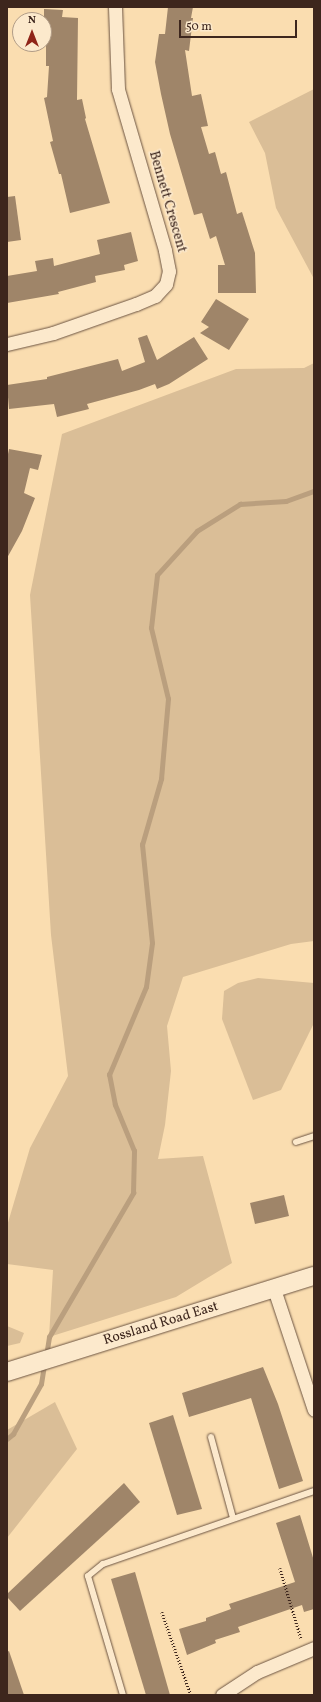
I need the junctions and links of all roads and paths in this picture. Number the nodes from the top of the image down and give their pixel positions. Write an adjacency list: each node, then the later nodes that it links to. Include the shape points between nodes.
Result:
1 (115, 7): 2 (street, Bennett Crescent, via 118,89 165,250 169,270 166,284 155,296 136,304 54,334)
2 (7, 344)
3 (314, 1136): 4 (lane)
4 (296, 1142)
5 (314, 1276): 6 (main road, Rossland Road East)
6 (274, 1289): 7 (main road, Rossland Road East); 8 (street)
7 (11, 1371)
8 (314, 1410)
9 (211, 1437): 11 (lane)
10 (314, 1491): 11 (lane)
11 (233, 1518): 15 (lane, via 103,1564 88,1576)
12 (280, 1568): 14 (path)
13 (162, 1612): 16 (path)
14 (309, 1650): 17 (street, via 257,1672)
15 (123, 1695)
16 (191, 1695)
17 (222, 1695)

